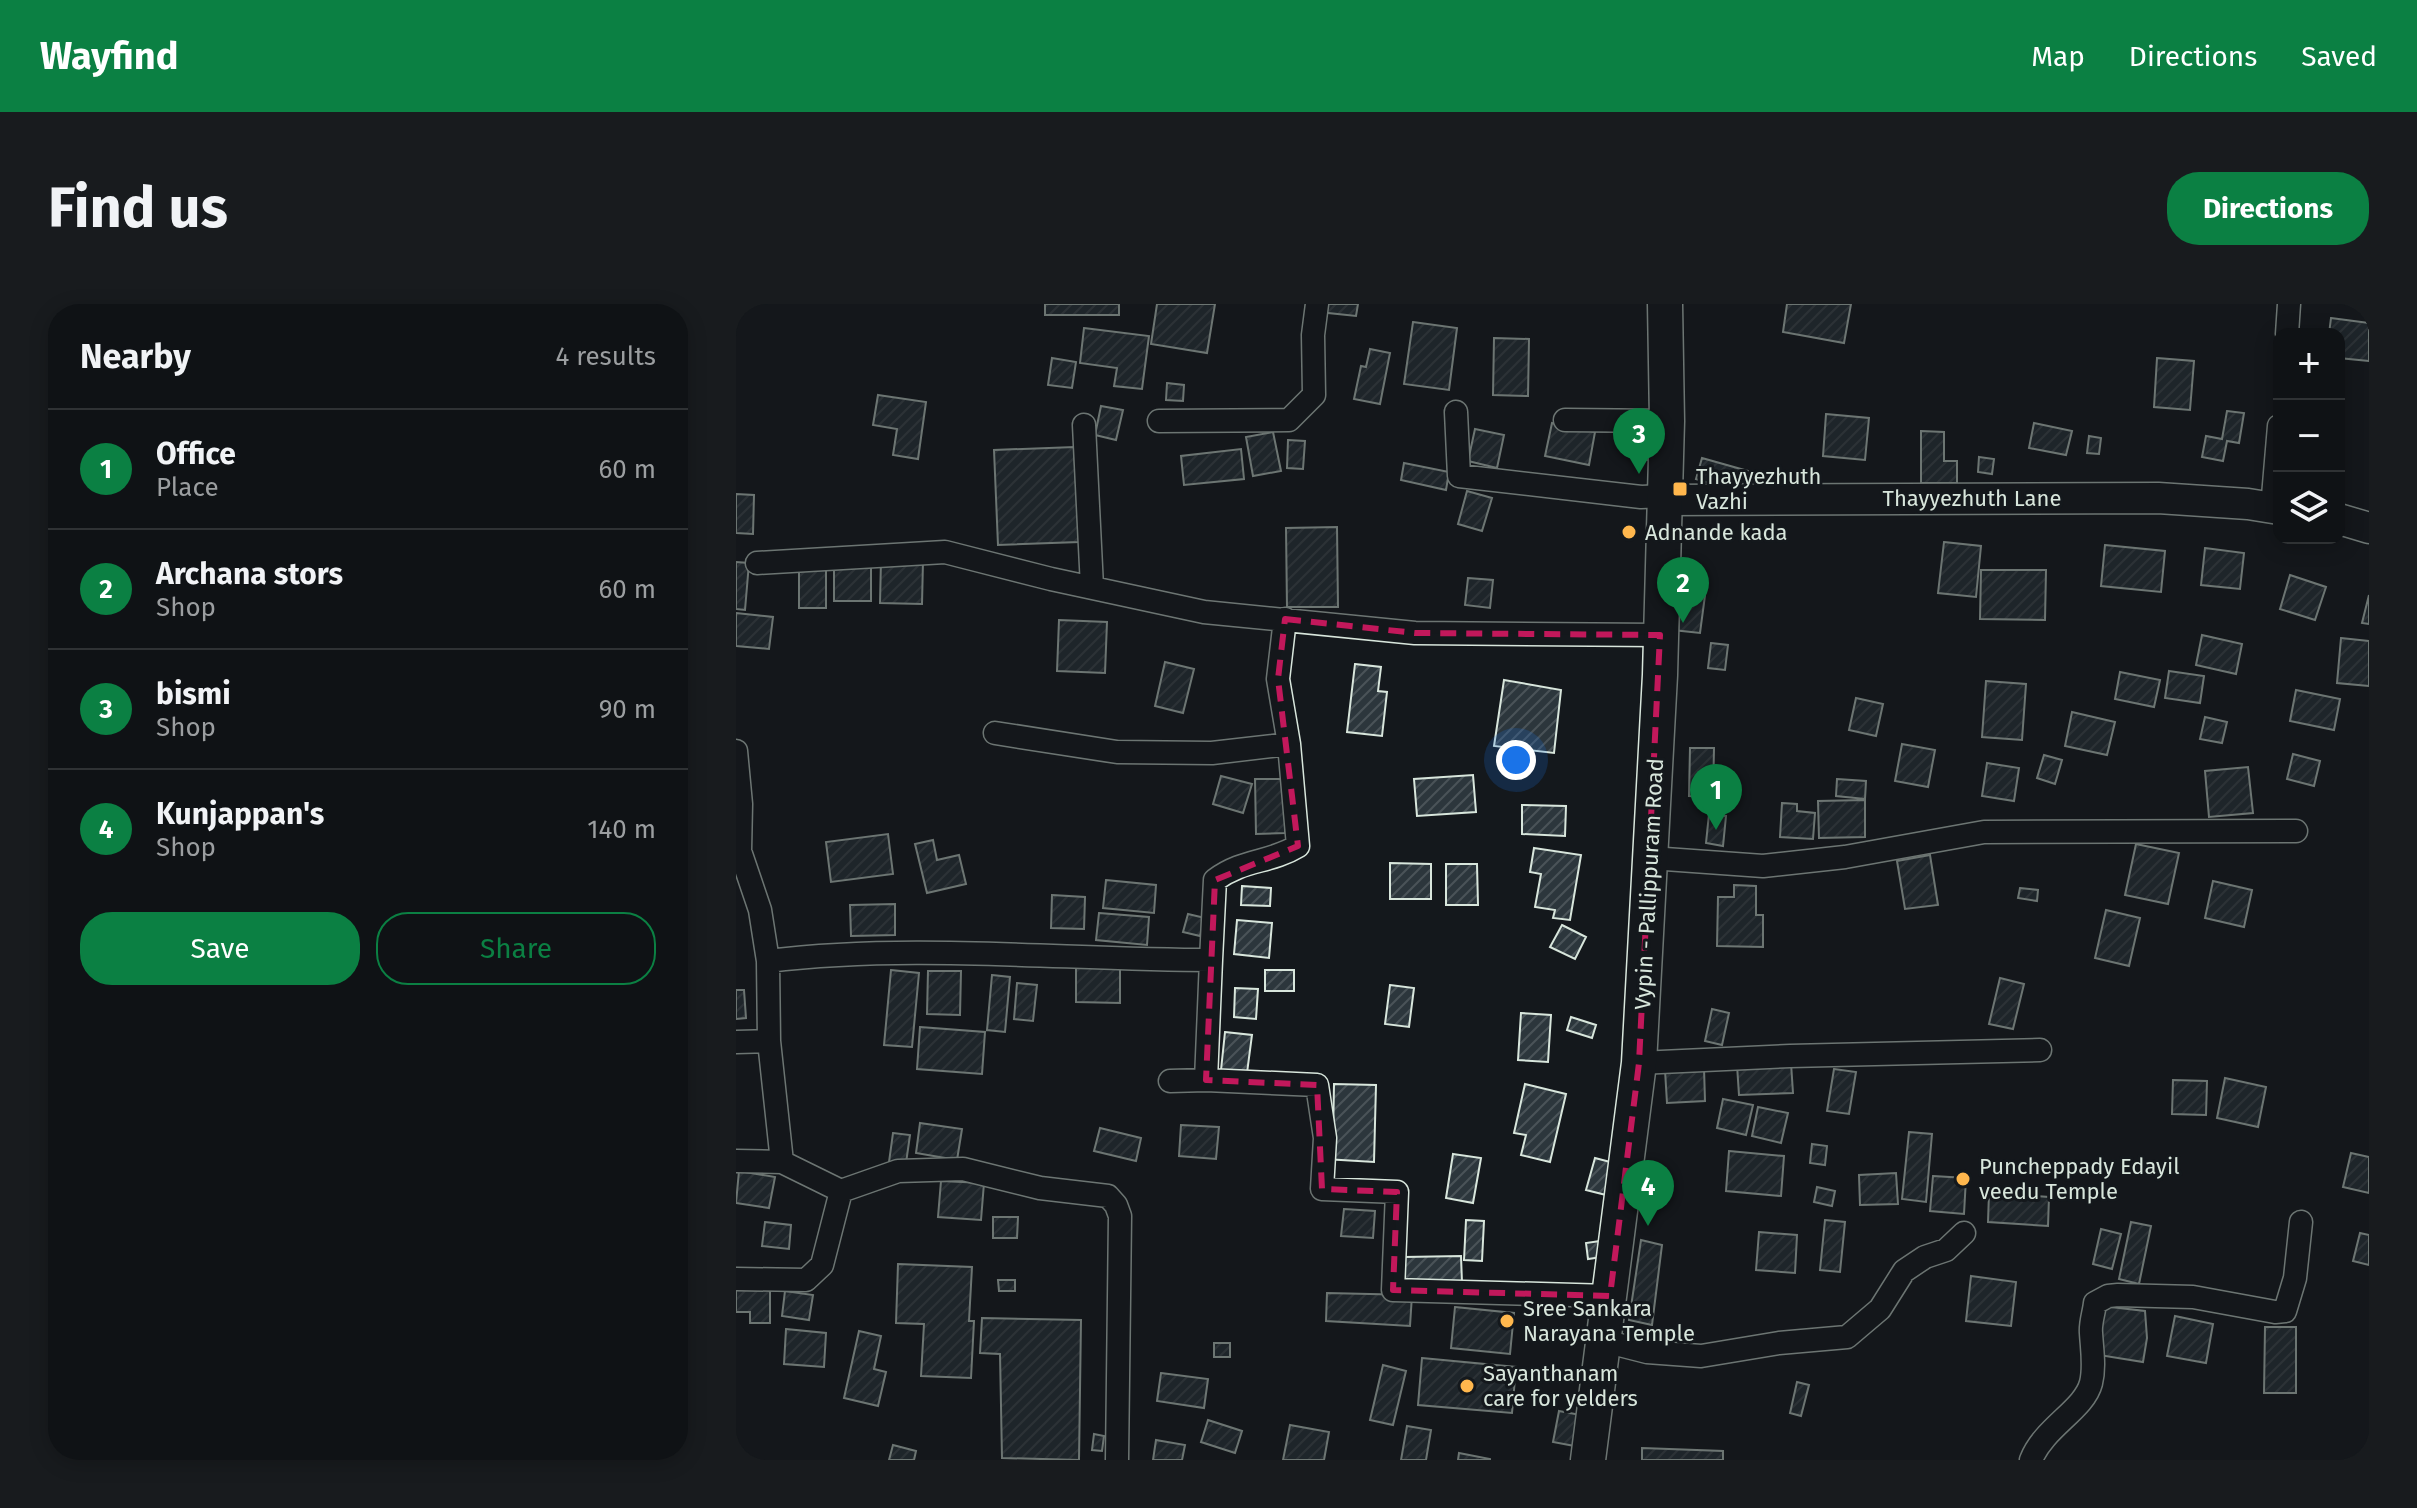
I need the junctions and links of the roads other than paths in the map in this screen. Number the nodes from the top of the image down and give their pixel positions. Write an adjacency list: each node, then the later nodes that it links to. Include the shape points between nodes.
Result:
1 (1317, 304): 7 (street, via 1314,395 1289,420)
2 (1665, 304): 8 (main road, Vypin - Pallippuram Road)
3 (2289, 304): 4 (street)
4 (2287, 328)
5 (1456, 412): 10 (street, via 1459,476)
6 (1565, 420): 8 (street)
7 (1159, 421)
8 (1667, 421): 10 (main road, Vypin - Pallippuram Road)
9 (1084, 425): 15 (street)
10 (1665, 498): 11 (street, Thayyezhuth Lane, via 2144,498); 17 (main road, Vypin - Pallippuram Road)
11 (2273, 508)
12 (2345, 521): 13 (street)
13 (2369, 528)
14 (757, 563): 15 (street, via 945,552)
15 (1092, 587): 16 (street, via 1204,612)
16 (1285, 619): 17 (street, via 1415,633); 19 (street, via 1278,679)
17 (1660, 635): 23 (main road, Vypin - Pallippuram Road)
18 (995, 733): 19 (street, via 1117,752 1212,753)
19 (1289, 744): 24 (street, via 1298,846 1230,869 1215,880)
20 (736, 751): 22 (street)
21 (2296, 831): 23 (street, via 1984,832 1763,866)
22 (738, 853): 25 (street, via 760,910)
23 (1651, 858): 29 (main road, Vypin - Pallippuram Road)
24 (1211, 960): 25 (street, via 929,954); 30 (street)
25 (768, 961): 26 (street)
26 (769, 1041): 27 (street); 33 (street)
27 (736, 1042)
28 (2040, 1050): 29 (street)
29 (1639, 1063): 38 (main road, Vypin - Pallippuram Road)
30 (1206, 1080): 31 (street); 38 (street, via 1317,1085 1325,1138 1322,1189 1397,1192 1393,1290)
31 (1170, 1081)
32 (736, 1161): 33 (street)
33 (782, 1162): 34 (street)
34 (841, 1191): 37 (street, via 822,1265 806,1280); 40 (street, via 898,1171 963,1169 1040,1188 1108,1196 1120,1216)
35 (2301, 1222): 42 (street, via 2295,1278 2285,1311 2193,1297 2118,1295 2095,1303 2091,1385 2077,1406 2040,1440)
36 (1964, 1233): 39 (street, via 1946,1250 1904,1271 1880,1309 1847,1337 1701,1356 1647,1352)
37 (736, 1279)
38 (1610, 1296): 39 (main road, Vypin - Pallippuram Road)
39 (1604, 1341): 41 (main road, Vypin - Pallippuram Road)
40 (1117, 1460)
41 (1588, 1460)
42 (2031, 1460)

